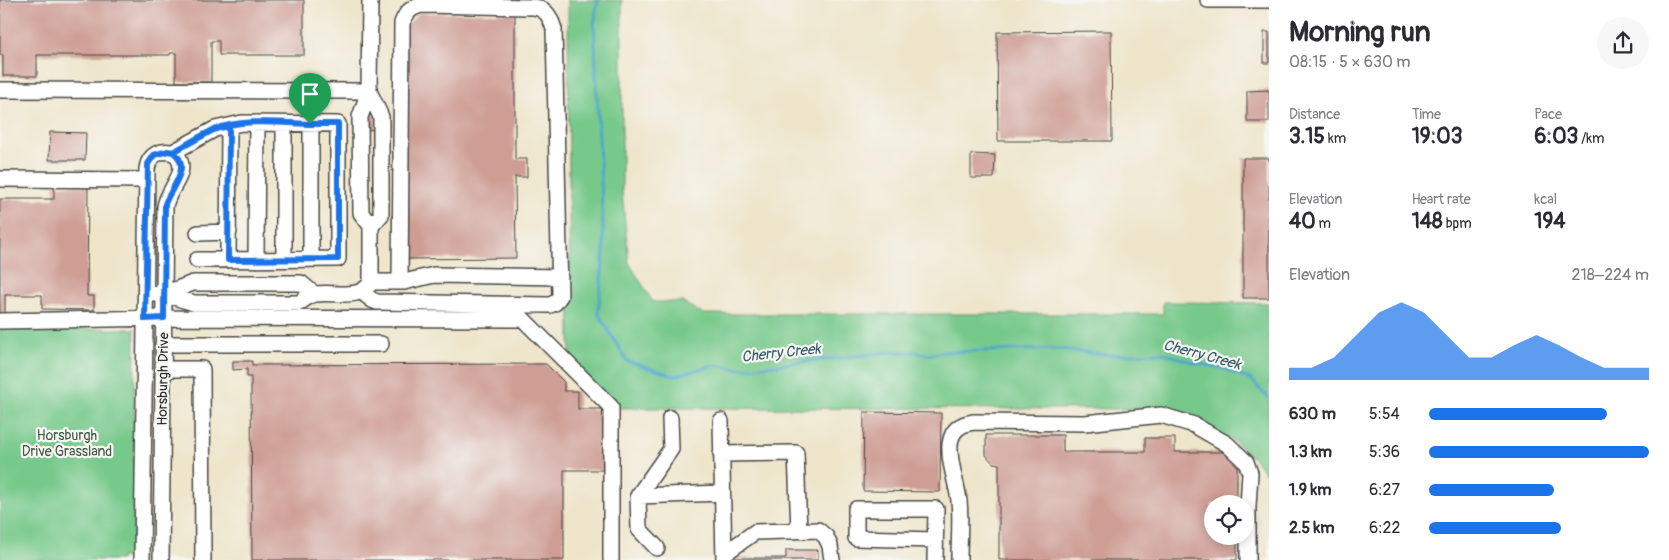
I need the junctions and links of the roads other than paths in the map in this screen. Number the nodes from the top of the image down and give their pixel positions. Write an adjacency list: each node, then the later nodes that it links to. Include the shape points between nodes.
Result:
1 (370, 0): 5 (street)
2 (1208, 0): 3 (street)
3 (1269, 0)
4 (0, 90): 5 (street)
5 (369, 91): 13 (street, via 360,117 361,213); 13 (street, via 381,117 381,215)
6 (256, 123): 7 (street); 9 (street); 20 (street)
7 (284, 124): 8 (street); 16 (street)
8 (310, 124): 17 (street); 17 (street, via 338,124 338,259)
9 (229, 126): 10 (street, via 215,129); 14 (street)
10 (173, 152): 12 (street, Horsburgh Drive, via 154,155 148,164); 27 (street, Horsburgh Drive, via 181,167 165,204)
11 (0, 179): 12 (street)
12 (146, 180): 26 (street, Horsburgh Drive)
13 (371, 226): 25 (street)
14 (228, 232): 15 (street); 19 (street)
15 (198, 233)
16 (284, 259): 17 (street); 20 (street)
17 (311, 259)
18 (197, 260): 19 (street)
19 (228, 260): 20 (street)
20 (256, 260)
21 (429, 276): 22 (street); 23 (street); 30 (street)
22 (560, 277): 23 (street, via 554,29 548,13 534,7 421,5 409,10 402,23); 30 (street, via 560,296 550,305)
23 (400, 282): 25 (street)
24 (260, 283): 27 (street, via 193,283); 28 (street, via 301,283); 29 (street)
25 (367, 287): 28 (street, via 356,293); 30 (street, via 372,300 377,302)
26 (145, 294): 27 (street); 32 (street, Horsburgh Drive)
27 (164, 294): 29 (street, via 194,303); 31 (street, Horsburgh Drive)
28 (314, 294): 29 (street, via 299,303)
29 (260, 303)
30 (414, 303)
31 (164, 318): 32 (street); 34 (street, Horsburgh Drive); 49 (street, via 522,320 611,407)
32 (145, 319): 33 (street); 46 (street, Horsburgh Drive)
33 (0, 321)
34 (164, 344): 35 (street); 36 (street, Horsburgh Drive)
35 (381, 344)
36 (163, 369): 47 (street, Horsburgh Drive); 48 (street, via 202,369)
37 (670, 418): 41 (street, via 671,448)
38 (721, 421): 39 (street)
39 (721, 454): 40 (street); 42 (street, via 796,453)
40 (722, 493): 41 (street); 45 (street)
41 (638, 496): 44 (street, via 639,529)
42 (799, 530): 45 (street, via 755,532); 50 (street, via 818,530 826,537)
43 (935, 540): 43 (street, via 856,538 856,508 936,509); 51 (street)
44 (657, 548)
45 (724, 557)
46 (142, 560)
47 (161, 560)
48 (203, 560)
49 (611, 560)
50 (832, 560)
51 (936, 560)
52 (958, 560): 53 (street, via 960,502 949,457 955,430 974,422 1085,423 1161,415 1194,425 1228,444 1246,462 1250,473)
53 (1248, 560)

